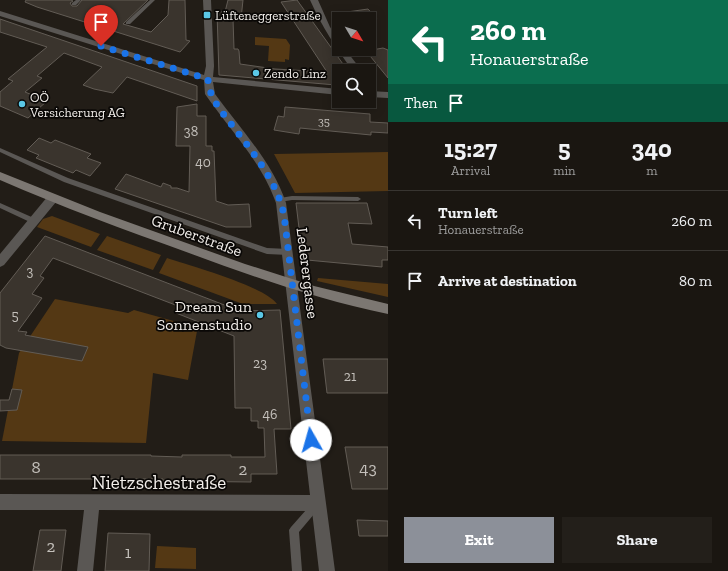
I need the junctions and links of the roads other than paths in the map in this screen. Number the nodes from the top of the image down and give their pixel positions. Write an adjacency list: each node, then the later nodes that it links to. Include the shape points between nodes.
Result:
1 (79, 0): 5 (lane)
2 (153, 0): 7 (lane)
3 (207, 0): 11 (street, Lederergasse, via 210,66)
4 (314, 0): 8 (street)
5 (74, 4)
6 (0, 13): 11 (street)
7 (128, 23)
8 (332, 36)
9 (346, 56): 10 (street)
10 (353, 64)
11 (208, 79): 12 (street); 19 (street, Lederergasse, via 208,88 213,99 261,164)
12 (332, 91)
13 (376, 94): 14 (street)
14 (388, 95)
15 (0, 150): 22 (lane, via 66,180 175,219 267,251)
16 (0, 176): 17 (main road, Gruberstraße)
17 (52, 199): 21 (street); 24 (main road, Gruberstraße)
18 (358, 199): 19 (lane)
19 (280, 200): 22 (street, Lederergasse)
20 (0, 205): 21 (lane)
21 (34, 221): 23 (street)
22 (288, 252): 24 (street, Lederergasse)
23 (0, 262)
24 (292, 284): 25 (main road, Gruberstraße); 28 (street, Lederergasse)
25 (388, 309)
26 (0, 502): 27 (street, Nietzschestraße)
27 (92, 502): 28 (street, Nietzschestraße); 29 (street)
28 (318, 503): 30 (lane, via 294,530); 31 (street, Lederergasse)
29 (85, 571)
30 (297, 571)
31 (327, 571)

